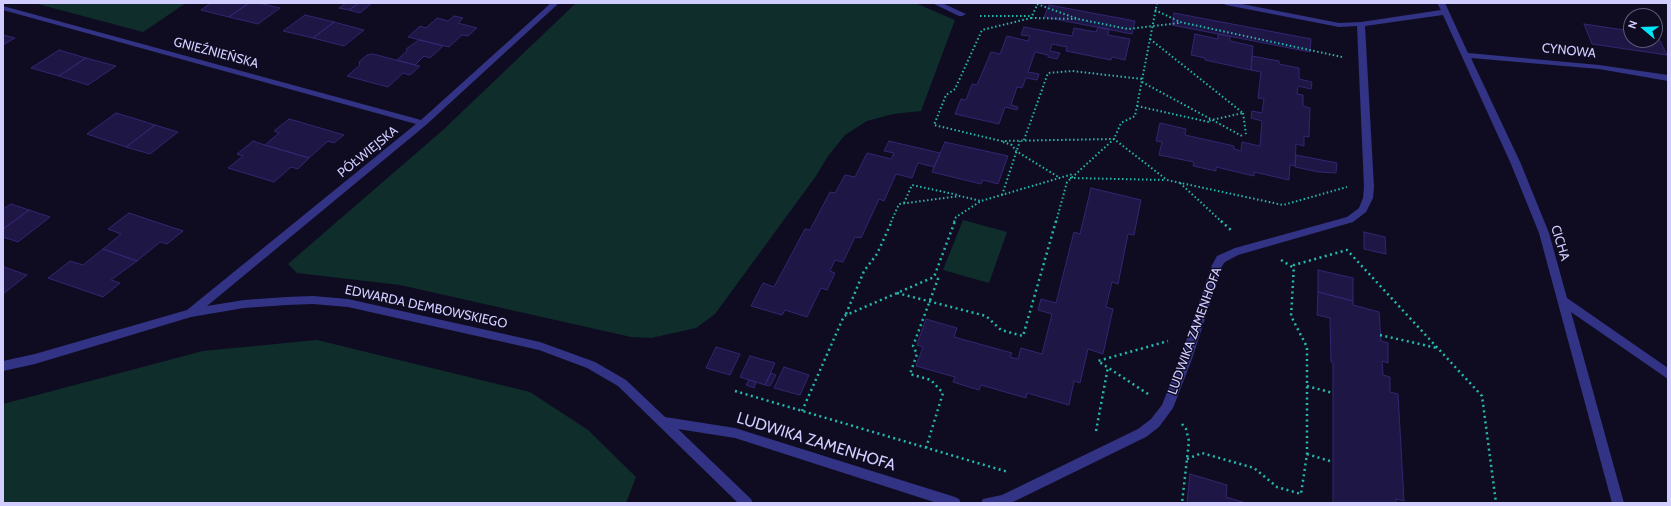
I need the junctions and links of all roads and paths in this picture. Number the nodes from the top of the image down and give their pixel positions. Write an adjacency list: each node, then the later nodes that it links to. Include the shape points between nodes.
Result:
1 (555, 3): 24 (street, PÓŁWIEJSKA)
2 (936, 3): 9 (street)
3 (1037, 3): 10 (path); 11 (path)
4 (1157, 3): 8 (path)
5 (1226, 3): 13 (street, via 1317,22)
6 (3, 8): 24 (street, GNIEŹNIEŃSKA)
7 (1444, 8): 13 (street); 16 (street, CICHA)
8 (1155, 10): 12 (path); 14 (path)
9 (962, 14): 10 (path)
10 (1031, 17): 11 (path); 29 (path, via 982,30 955,89 946,95 934,125)
11 (1078, 19): 14 (path, via 1128,29)
12 (1180, 22): 14 (path); 17 (path)
13 (1361, 24): 43 (street, LUDWIKA ZAMENHOFA, via 1369,187 1363,210 1350,220)
14 (1153, 26): 15 (path)
15 (1150, 39): 19 (path); 21 (path)
16 (1466, 55): 18 (street, CYNOWA, via 1599,67); 46 (street, CICHA, via 1536,211)
17 (1348, 58)
18 (1668, 78)
19 (1142, 81): 20 (path); 22 (path); 31 (path, via 1072,71 1048,73)
20 (1137, 106): 23 (path); 28 (path, via 1135,116 1121,123)
21 (1243, 113): 22 (path); 26 (path)
22 (1212, 120): 23 (path); 25 (path)
23 (1207, 121): 25 (path)
24 (423, 123): 48 (street, PÓŁWIEJSKA)
25 (1219, 124): 27 (path)
26 (1246, 134)
27 (1242, 136)
28 (1114, 139): 31 (path); 33 (path); 36 (path)
29 (1001, 140): 30 (path); 32 (path, via 1012,145)
30 (1020, 140): 31 (path); 32 (path)
31 (1024, 140)
32 (1016, 151): 34 (path); 39 (path)
33 (1075, 173): 34 (path); 35 (path)
34 (1060, 178): 39 (path)
35 (1070, 178): 36 (path); 47 (path, via 1023,336 1001,330 986,316)
36 (1167, 180): 37 (path)
37 (1179, 182): 38 (path, via 1283,205); 43 (path)
38 (1350, 186)
39 (1002, 195): 41 (path)
40 (960, 196): 41 (path); 42 (path); 42 (path, via 912,184)
41 (981, 201): 44 (path, via 956,217)
42 (904, 204): 49 (path, via 899,204 877,254 864,271)
43 (1250, 248): 50 (street, LUDWIKA ZAMENHOFA, via 1228,255 1217,265)
44 (934, 277): 45 (path); 47 (path, via 938,279)
45 (897, 293): 47 (path); 49 (path)
46 (1564, 301): 55 (street); 76 (street, CICHA)
47 (930, 302): 65 (path, via 913,346 917,354 910,374 931,380 943,393)
48 (191, 313): 53 (street, EDWARDA DEMBOWSKIEGO); 63 (street, EDWARDA DEMBOWSKIEGO, via 244,304 313,300 386,310 540,346 584,362 622,383)
49 (845, 315): 62 (path)
50 (1194, 334): 54 (path, via 1098,361); 61 (street, LUDWIKA ZAMENHOFA)
51 (1380, 335): 52 (path)
52 (1438, 348): 56 (path, via 1347,250 1294,265 1291,316 1307,347); 75 (path, via 1482,396)
53 (3, 366)
54 (1108, 368): 59 (path); 64 (path, via 1096,433)
55 (1668, 374)
56 (1307, 386): 58 (path); 66 (path)
57 (735, 390): 62 (path)
58 (1333, 392)
59 (1148, 394): 60 (path); 61 (path)
60 (1146, 401)
61 (1167, 408): 67 (path, via 1186,429 1189,441); 70 (street, LUDWIKA ZAMENHOFA, via 1155,423 1142,433)
62 (802, 411): 65 (path)
63 (665, 422): 71 (street, EDWARDA DEMBOWSKIEGO); 72 (street, LUDWIKA ZAMENHOFA, via 735,433)
64 (1103, 430)
65 (926, 448): 69 (path)
66 (1308, 454): 67 (path, via 1301,494 1278,487 1254,468 1202,453); 68 (path)
67 (1187, 459): 74 (path)
68 (1333, 462)
69 (1010, 472)
70 (1004, 501): 73 (street, LUDWIKA ZAMENHOFA)
71 (747, 503)
72 (955, 503)
73 (987, 503)
74 (1182, 503)
75 (1496, 503)
76 (1618, 503)

